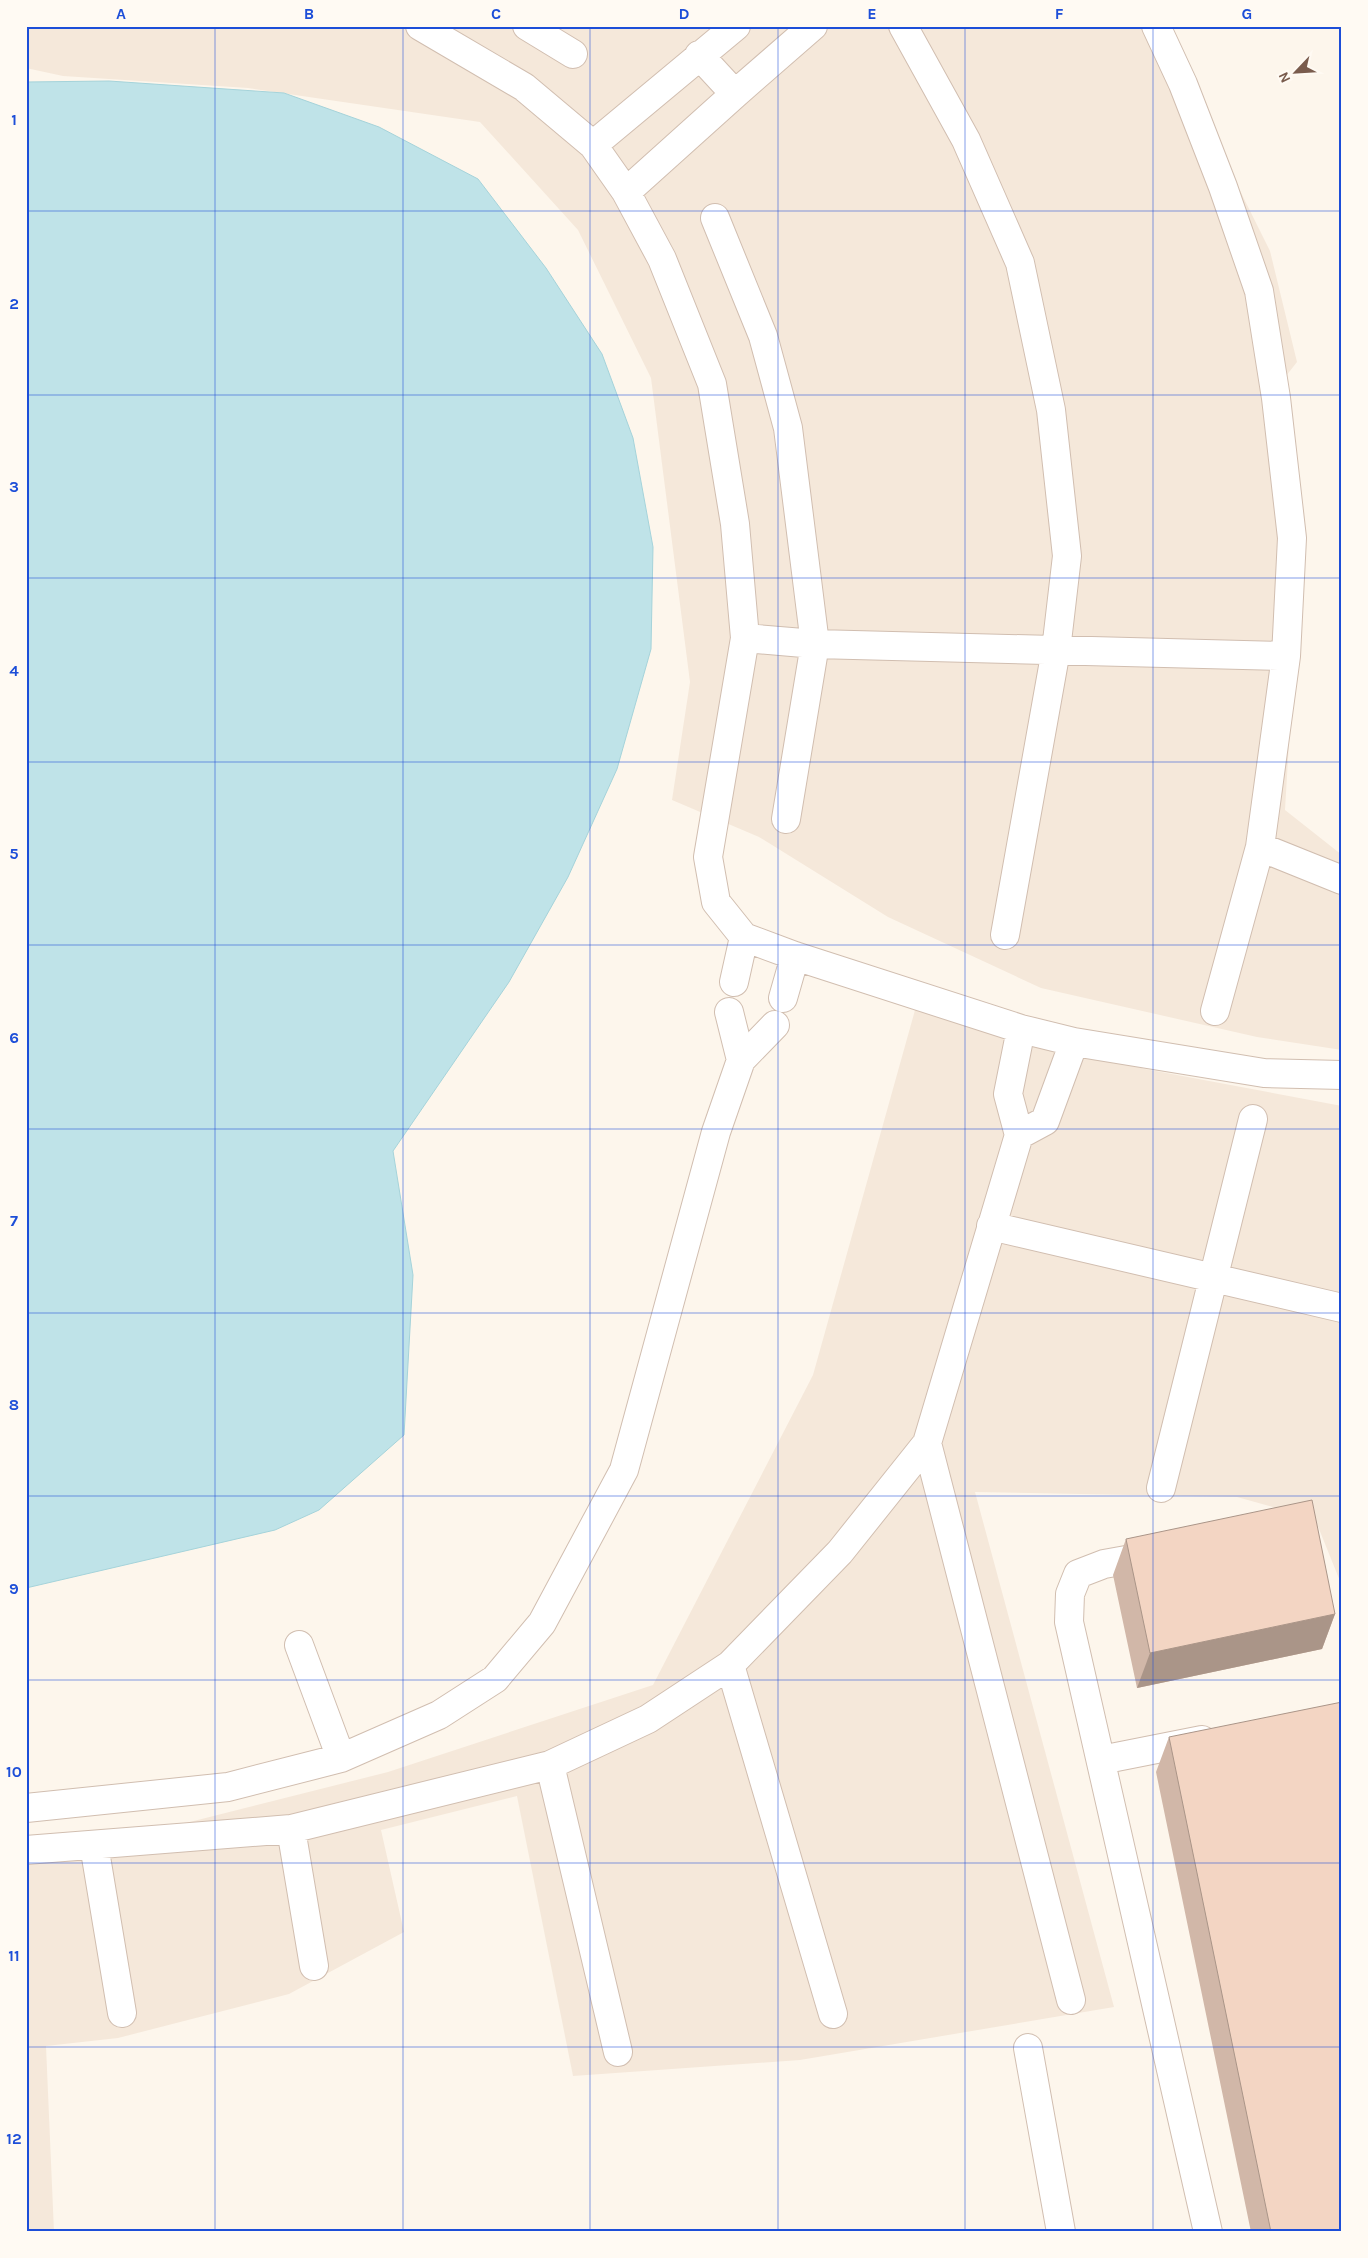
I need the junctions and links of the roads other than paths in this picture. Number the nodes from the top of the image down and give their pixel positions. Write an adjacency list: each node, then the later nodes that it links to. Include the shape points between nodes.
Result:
1 (420, 26): 10 (street, via 524,87)
2 (527, 26): 7 (street)
3 (736, 26): 8 (street)
4 (813, 26): 9 (street)
5 (903, 26): 15 (street, via 966,140 1020,263 1051,410 1067,556)
6 (1156, 26): 16 (street, via 1183,84 1259,291 1276,398 1292,538)
7 (573, 54)
8 (699, 55): 9 (street); 10 (street)
9 (735, 94): 11 (street)
10 (593, 145): 11 (street)
11 (626, 192): 13 (street, via 662,260 712,384 736,524)
12 (715, 218): 14 (street, via 763,336 788,428)
13 (746, 638): 14 (street); 21 (street, via 708,857 716,902)
14 (815, 644): 15 (street); 17 (street)
15 (1056, 650): 16 (street); 20 (street)
16 (1286, 656): 18 (street)
17 (786, 819)
18 (1260, 847): 19 (street); 25 (street)
19 (1342, 880)
20 (1005, 935)
21 (744, 937): 22 (street); 23 (street)
22 (795, 956): 24 (street); 28 (street)
23 (734, 982)
24 (783, 998)
25 (1215, 1011)
26 (729, 1012): 30 (street)
27 (775, 1025): 30 (street)
28 (1021, 1029): 29 (street); 33 (street, via 1008,1094)
29 (1074, 1042): 31 (street, via 1264,1073); 33 (street, via 1045,1121)
30 (741, 1060): 43 (street, via 716,1132 624,1470 542,1623 495,1679 439,1715)
31 (1342, 1075)
32 (1252, 1119): 35 (street)
33 (1019, 1135): 34 (street)
34 (991, 1226): 35 (street); 37 (street)
35 (1213, 1279): 36 (street); 38 (street)
36 (1342, 1308)
37 (927, 1443): 41 (street, via 840,1552); 51 (street)
38 (1161, 1488)
39 (1179, 1550): 44 (street, via 1104,1564 1078,1574 1070,1594 1069,1622)
40 (298, 1645): 43 (street)
41 (730, 1665): 45 (street, via 648,1719); 53 (street)
42 (1226, 1735): 44 (street)
43 (341, 1758): 46 (street, via 228,1787)
44 (1101, 1760): 57 (street)
45 (550, 1765): 47 (street); 55 (street)
46 (26, 1808)
47 (291, 1829): 48 (street); 50 (street)
48 (94, 1845): 49 (street); 52 (street)
49 (26, 1850)
50 (314, 1966)
51 (1071, 2000)
52 (122, 2013)
53 (833, 2014)
54 (1028, 2048): 56 (street)
55 (618, 2052)
56 (1061, 2232)
57 (1208, 2232)

